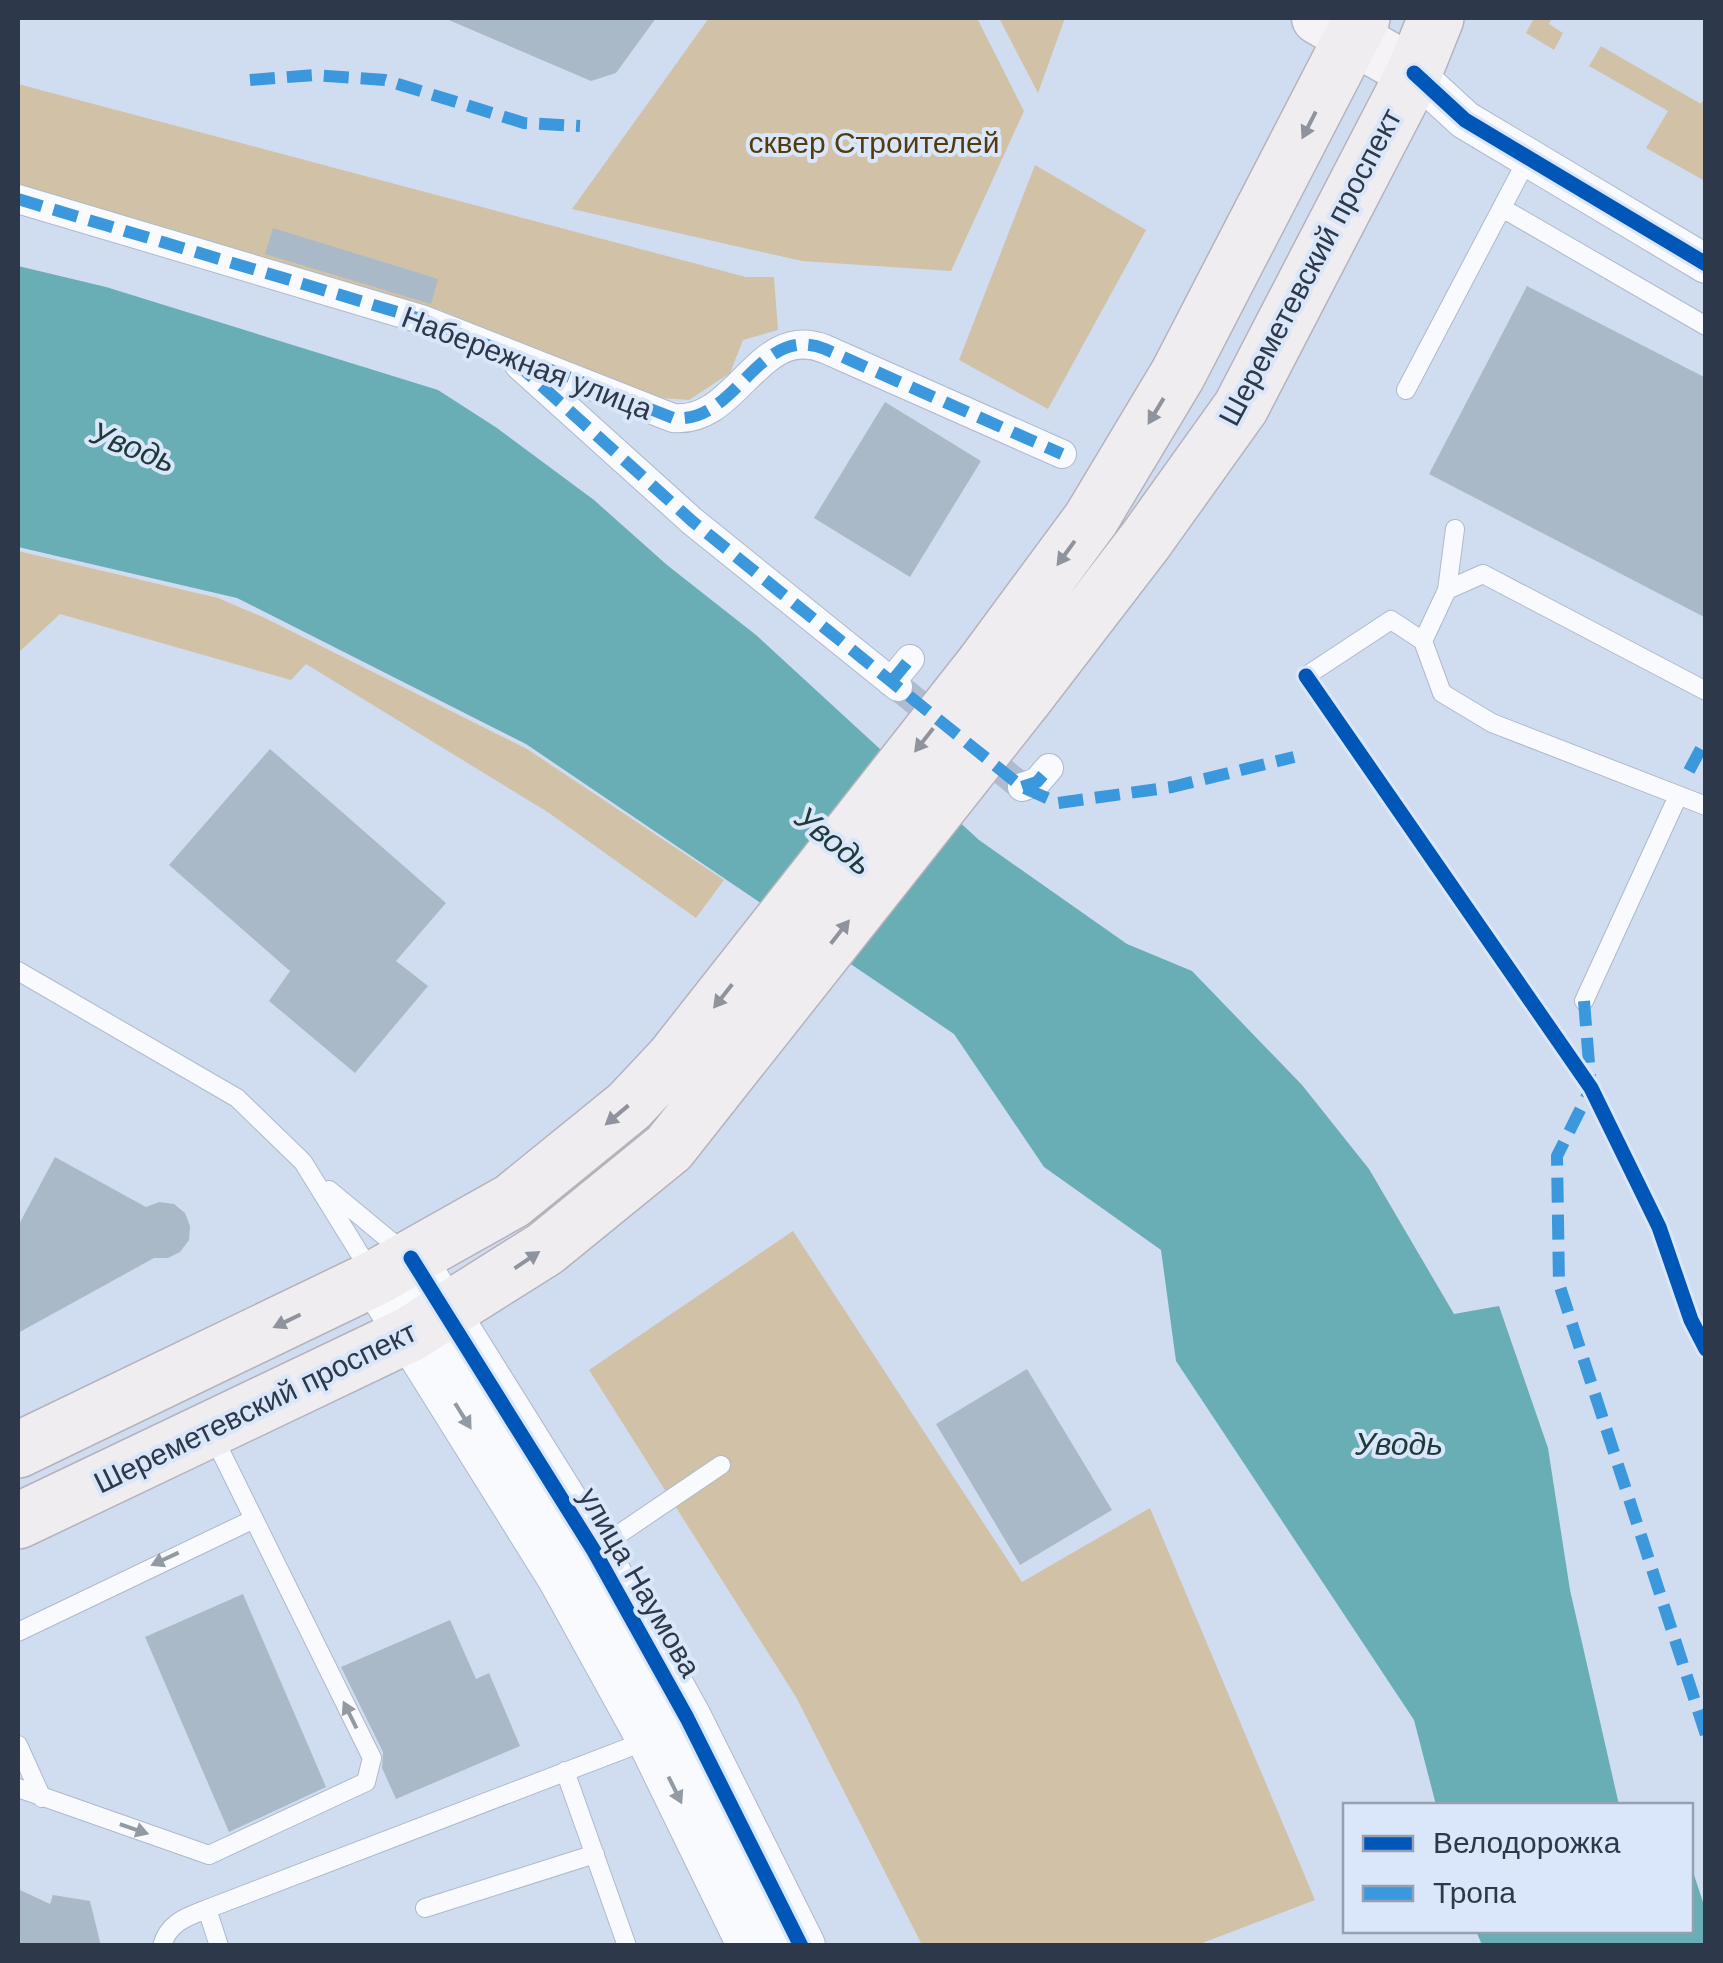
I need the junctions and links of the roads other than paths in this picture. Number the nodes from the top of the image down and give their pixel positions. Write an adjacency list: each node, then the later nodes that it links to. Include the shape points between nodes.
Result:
1 (1436, 18): 3 (main road, Шереметевский проспект)
2 (1345, 24): 3 (main road); 24 (main road, one-way to 24, bridge, via 1178,374 1091,519)
3 (1414, 73): 4 (street, via 1466,120); 24 (main road, Шереметевский проспект, one-way to 3, bridge, via 1024,699 1146,540 1241,406)
4 (1528, 158): 6 (lane); 7 (street)
5 (18, 199): 9 (street, Набережная улица, via 424,320)
6 (1502, 208): 8 (lane); 10 (lane)
7 (1706, 264)
8 (1706, 326)
9 (503, 351): 11 (street, Набережная улица, via 681,419 709,412 780,348 814,344); 15 (street, via 692,521 894,684)
10 (1406, 390)
11 (1062, 454)
12 (1455, 529): 13 (lane)
13 (1448, 590): 14 (lane); 17 (lane, via 1482,574)
14 (1423, 641): 16 (lane, via 1391,620); 20 (lane, via 1442,693 1492,723)
15 (910, 659)
16 (1306, 676)
17 (1706, 691)
18 (1048, 768): 19 (street)
19 (1022, 787)
20 (1678, 796): 21 (lane); 23 (lane)
21 (1706, 806)
22 (18, 971): 25 (lane, via 238,1098)
23 (1584, 1001)
24 (694, 1074): 26 (main road, one-way to 26, via 629,1106 512,1201); 27 (main road, Шереметевский проспект, one-way to 24, via 545,1249 669,1148)
25 (317, 1180): 26 (lane); 26 (lane)
26 (393, 1268): 27 (street, улица Наумова); 29 (main road, one-way to 29)
27 (428, 1323): 28 (main road, Шереметевский проспект); 33 (street, улица Наумова); 35 (street, улица Наумова, one-way to 35)
28 (210, 1429): 31 (lane); 32 (main road, Шереметевский проспект)
29 (18, 1450)
30 (721, 1464): 33 (lane)
31 (254, 1519): 34 (lane, one-way to 34); 39 (lane, one-way to 31, via 209,1855 366,1782 372,1758)
32 (18, 1522)
33 (594, 1551): 47 (street, улица Наумова, via 687,1718)
34 (18, 1632)
35 (651, 1739): 37 (lane); 46 (street, улица Наумова, one-way to 46)
36 (18, 1745): 39 (lane)
37 (566, 1772): 40 (lane); 42 (lane)
38 (18, 1788): 39 (lane)
39 (42, 1798)
40 (595, 1854): 41 (lane); 45 (lane)
41 (425, 1908)
42 (207, 1909): 43 (lane, via 178,1920); 44 (lane)
43 (162, 1946)
44 (219, 1946)
45 (627, 1946)
46 (752, 1946)
47 (800, 1946)

